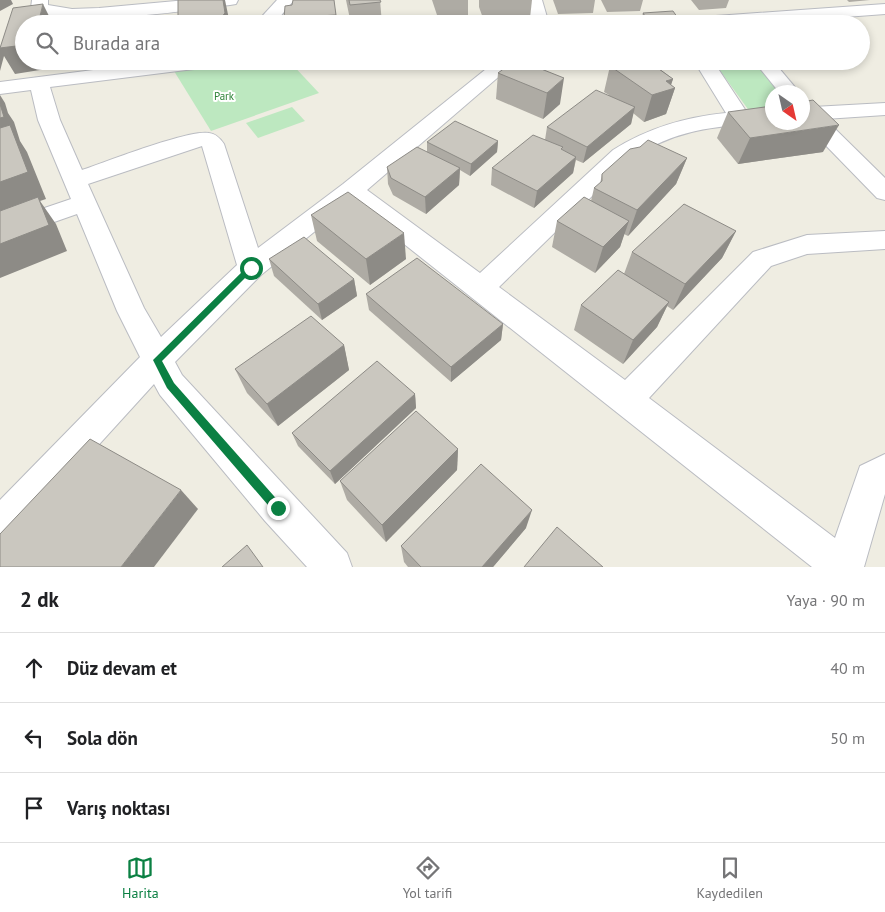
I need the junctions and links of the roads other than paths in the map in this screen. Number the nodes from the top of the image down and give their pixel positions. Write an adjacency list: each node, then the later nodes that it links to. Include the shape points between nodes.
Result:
1 (40, 0): 2 (street, via 39,8 43,12 70,15)
2 (230, 0)
3 (286, 0): 7 (street)
4 (534, 0): 8 (street)
5 (832, 6): 6 (street); 9 (street)
6 (885, 9)
7 (272, 15)
8 (538, 15)
9 (775, 15)
10 (136, 70): 14 (street)
11 (497, 70): 22 (street)
12 (709, 70): 20 (street)
13 (771, 70): 15 (street)
14 (38, 82): 16 (street); 23 (street, via 49,120)
15 (783, 85)
16 (0, 88)
17 (885, 109): 18 (street)
18 (810, 112)
19 (765, 116): 20 (street)
20 (740, 118): 28 (street, via 672,128 635,145)
21 (810, 118): 24 (street)
22 (351, 190): 27 (street); 28 (street)
23 (80, 192): 25 (street); 27 (street, via 195,140 208,139 213,144); 29 (street, via 130,311)
24 (885, 192)
25 (0, 232)
26 (885, 240): 30 (street, via 799,245 762,259)
27 (251, 268): 29 (street)
28 (480, 290): 30 (street)
29 (157, 360): 32 (street); 33 (street, via 170,385)
30 (627, 400): 34 (street)
31 (885, 471): 34 (street, via 872,478)
32 (0, 526)
33 (333, 567)
34 (844, 567)

